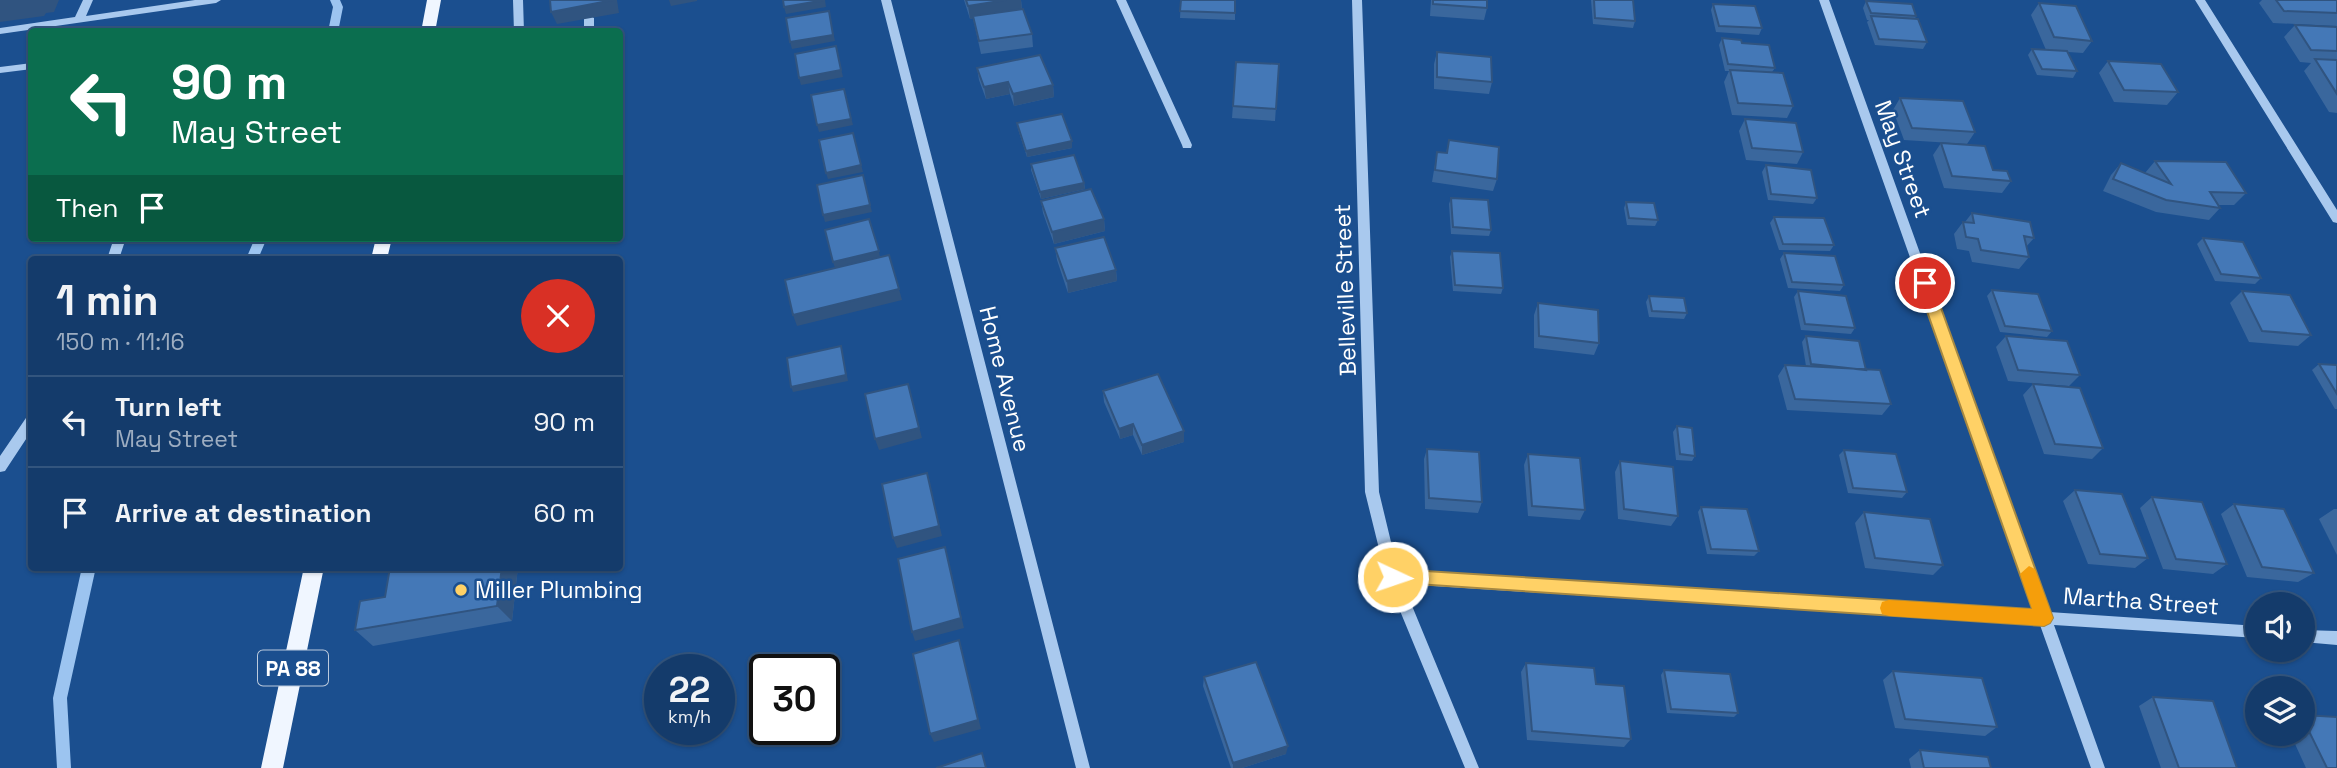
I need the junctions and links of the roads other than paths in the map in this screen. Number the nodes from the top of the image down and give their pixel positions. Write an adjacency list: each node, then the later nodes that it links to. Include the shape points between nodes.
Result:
1 (88, 0): 11 (street)
2 (216, 0): 11 (street)
3 (434, 0): 12 (main road)
4 (518, 0): 13 (lane)
5 (886, 0): 29 (street, Home Avenue)
6 (1121, 0): 18 (street)
7 (1357, 0): 23 (street, Belleville Street, via 1372,492)
8 (1824, 0): 24 (street, May Street)
9 (2200, 0): 19 (street)
10 (589, 18): 14 (street)
11 (79, 20): 15 (lane)
12 (429, 28)
13 (519, 28)
14 (589, 28)
15 (0, 31)
16 (28, 66): 17 (street)
17 (0, 70)
18 (1187, 145)
19 (2337, 219)
20 (28, 425): 21 (street)
21 (0, 467)
22 (313, 571): 28 (main road, PA 88)
23 (1393, 577): 24 (street, Martha Street); 30 (street, Belleville Street)
24 (2044, 618): 25 (street, Martha Street); 31 (street, May Street)
25 (2245, 631)
26 (2315, 637): 27 (street)
27 (2337, 638)
28 (272, 768)
29 (1083, 768)
30 (1472, 768)
31 (2098, 768)

